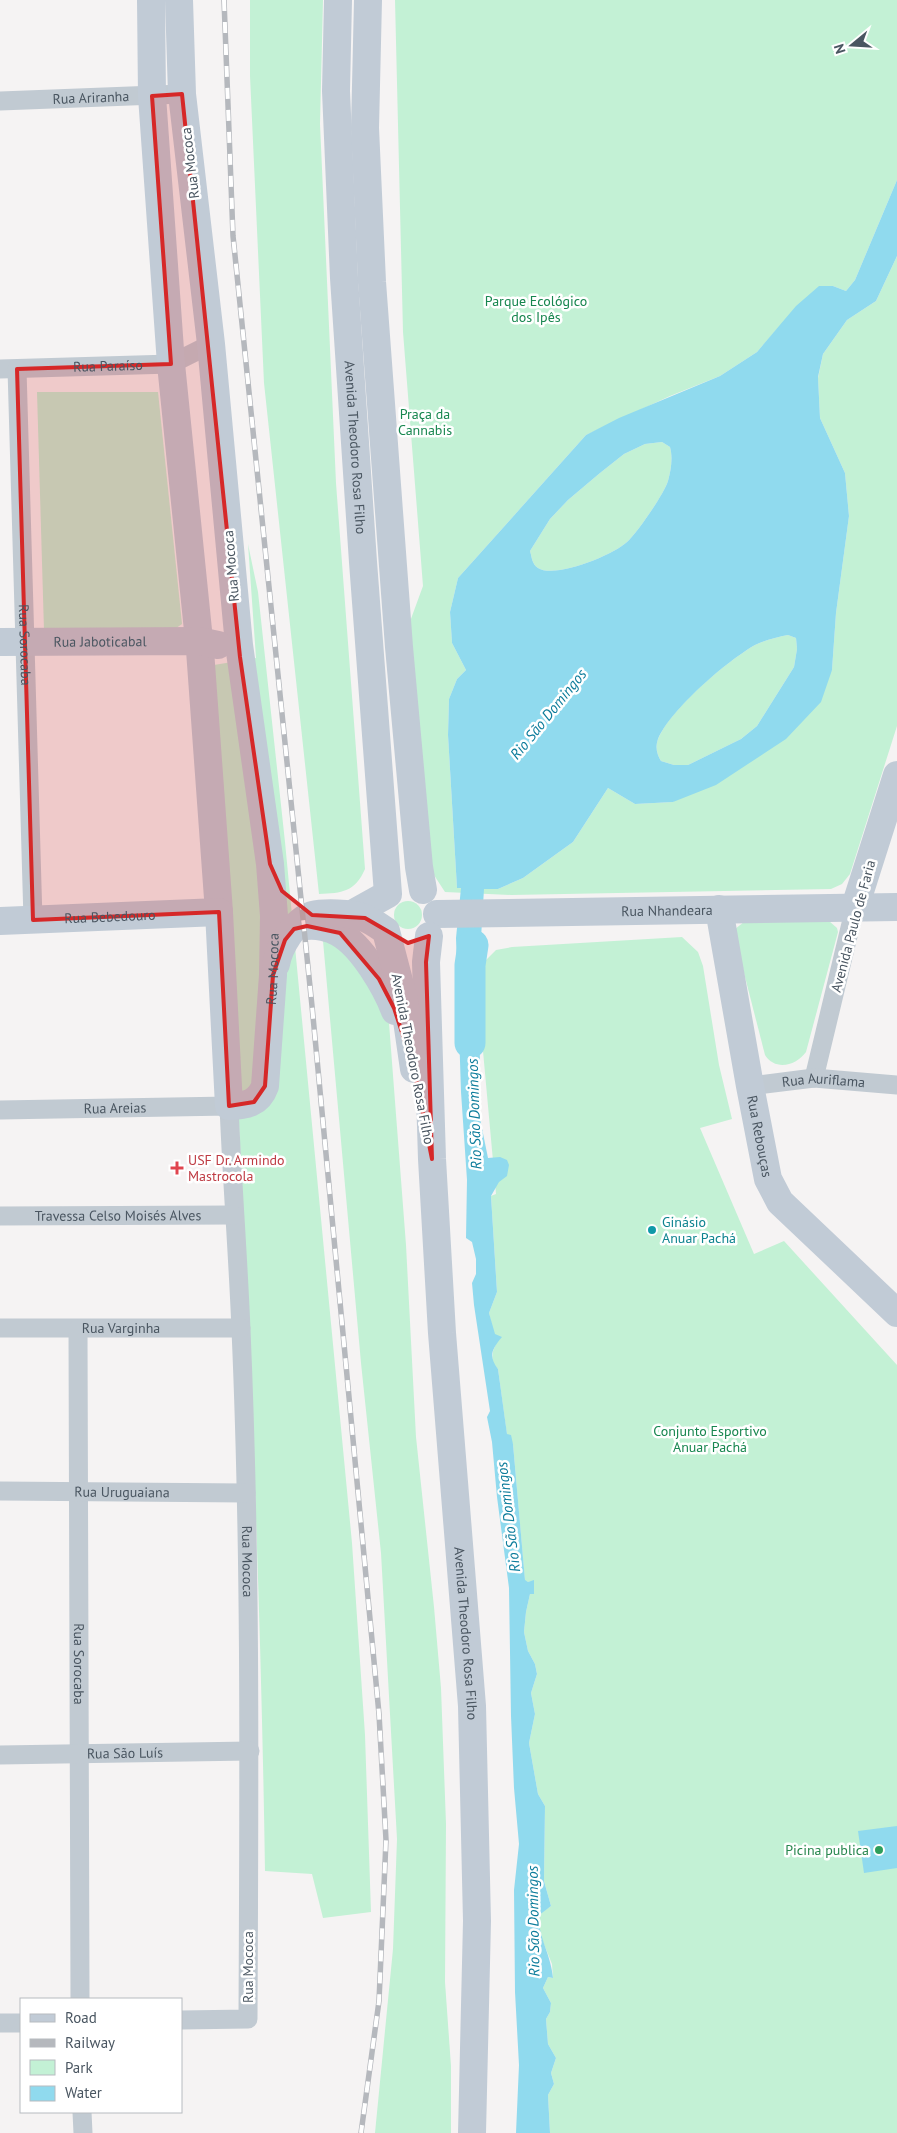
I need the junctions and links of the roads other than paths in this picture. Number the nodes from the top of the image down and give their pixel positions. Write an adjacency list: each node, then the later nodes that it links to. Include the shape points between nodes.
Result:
1 (151, 0): 6 (main road, Rua Mococa)
2 (179, 0): 5 (main road, Rua Mococa)
3 (338, 0): 12 (main road, Avenida Theodoro Rosa Filho, via 336,91 344,278)
4 (368, 0): 11 (main road, Avenida Theodoro Rosa Filho, via 365,128 372,282)
5 (182, 94): 6 (street, Rua Ariranha); 8 (main road, Rua Mococa)
6 (152, 96): 7 (street, Rua Ariranha); 9 (main road, Rua Mococa)
7 (0, 101)
8 (211, 344): 9 (street, Rua Paraíso); 17 (main road, Rua Mococa)
9 (171, 364): 10 (street, Rua Paraíso); 15 (main road, Rua Mococa)
10 (8, 369): 16 (street, Rua Sorocaba)
11 (387, 471): 12 (main road); 13 (main road, Avenida Theodoro Rosa Filho)
12 (358, 476): 14 (main road, Avenida Theodoro Rosa Filho)
13 (393, 561): 14 (main road); 20 (main road, Avenida Theodoro Rosa Filho)
14 (363, 562): 21 (main road, Avenida Theodoro Rosa Filho)
15 (200, 641): 16 (main road, Rua Jaboticabal); 17 (main road, Rua Jaboticabal, via 217,644); 25 (main road, Rua Mococa)
16 (12, 642): 27 (street, Rua Sorocaba)
17 (240, 657): 19 (main road, Rua Mococa)
18 (897, 775): 22 (main road, Avenida Paulo de Faria)
19 (270, 864): 30 (main road, via 277,884); 32 (main road, Rua Mococa, via 274,916)
20 (423, 890): 21 (main road, via 398,887); 29 (main road, via 433,901)
21 (388, 894): 26 (main road); 31 (main road, via 382,905)
22 (855, 907): 23 (main road, Rua Nhandeara); 24 (main road, Rua Nhandeara); 34 (street, Avenida Paulo de Faria)
23 (897, 907)
24 (719, 909): 29 (main road, Rua Nhandeara, via 510,914); 36 (main road, Rua Rebouças)
25 (219, 912): 27 (main road, Rua Bebedouro); 37 (main road, Rua Mococa)
26 (352, 914): 30 (main road); 31 (main road)
27 (33, 920): 28 (main road, Rua Bebedouro)
28 (0, 921)
29 (440, 921): 31 (main road, via 419,941 408,943); 39 (main road, Avenida Theodoro Rosa Filho, via 426,962)
30 (303, 922): 32 (main road, via 277,955); 33 (main road, via 307,926 340,933 379,979 394,1008)
31 (386, 931): 33 (main road, Avenida Theodoro Rosa Filho, via 404,1000)
32 (273, 975): 37 (main road, Rua Mococa, via 262,1096 241,1106)
33 (414, 1069): 39 (main road, Avenida Theodoro Rosa Filho)
34 (814, 1078): 35 (street, Rua Auriflama); 36 (street, Rua Auriflama)
35 (897, 1085)
36 (750, 1086): 42 (main road, Rua Rebouças, via 768,1179 780,1202)
37 (229, 1106): 38 (street, Rua Areias); 40 (street, Rua Mococa)
38 (0, 1110)
39 (432, 1159): 57 (main road, Avenida Theodoro Rosa Filho, via 442,1333 472,1706 477,1921)
40 (234, 1215): 41 (street, Travessa Celso Moisés Alves); 44 (street, Rua Mococa)
41 (0, 1216)
42 (897, 1313)
43 (0, 1328): 45 (street, Rua Varginha)
44 (241, 1328): 45 (street, Rua Varginha); 48 (street, Rua Mococa)
45 (78, 1329): 47 (street, Rua Sorocaba)
46 (0, 1491): 47 (street, Rua Uruguaiana)
47 (79, 1491): 48 (street, Rua Uruguaiana); 50 (street, Rua Sorocaba)
48 (246, 1493): 49 (street, Rua Mococa)
49 (250, 1751): 50 (street, Rua São Luís); 53 (street, Rua Mococa, via 248,2018)
50 (80, 1754): 51 (street, Rua São Luís); 52 (street, Rua Sorocaba)
51 (0, 1755)
52 (80, 1998)
53 (182, 2020)
54 (0, 2023): 55 (street)
55 (20, 2023)
56 (82, 2113): 58 (street)
57 (474, 2125)
58 (83, 2133)

